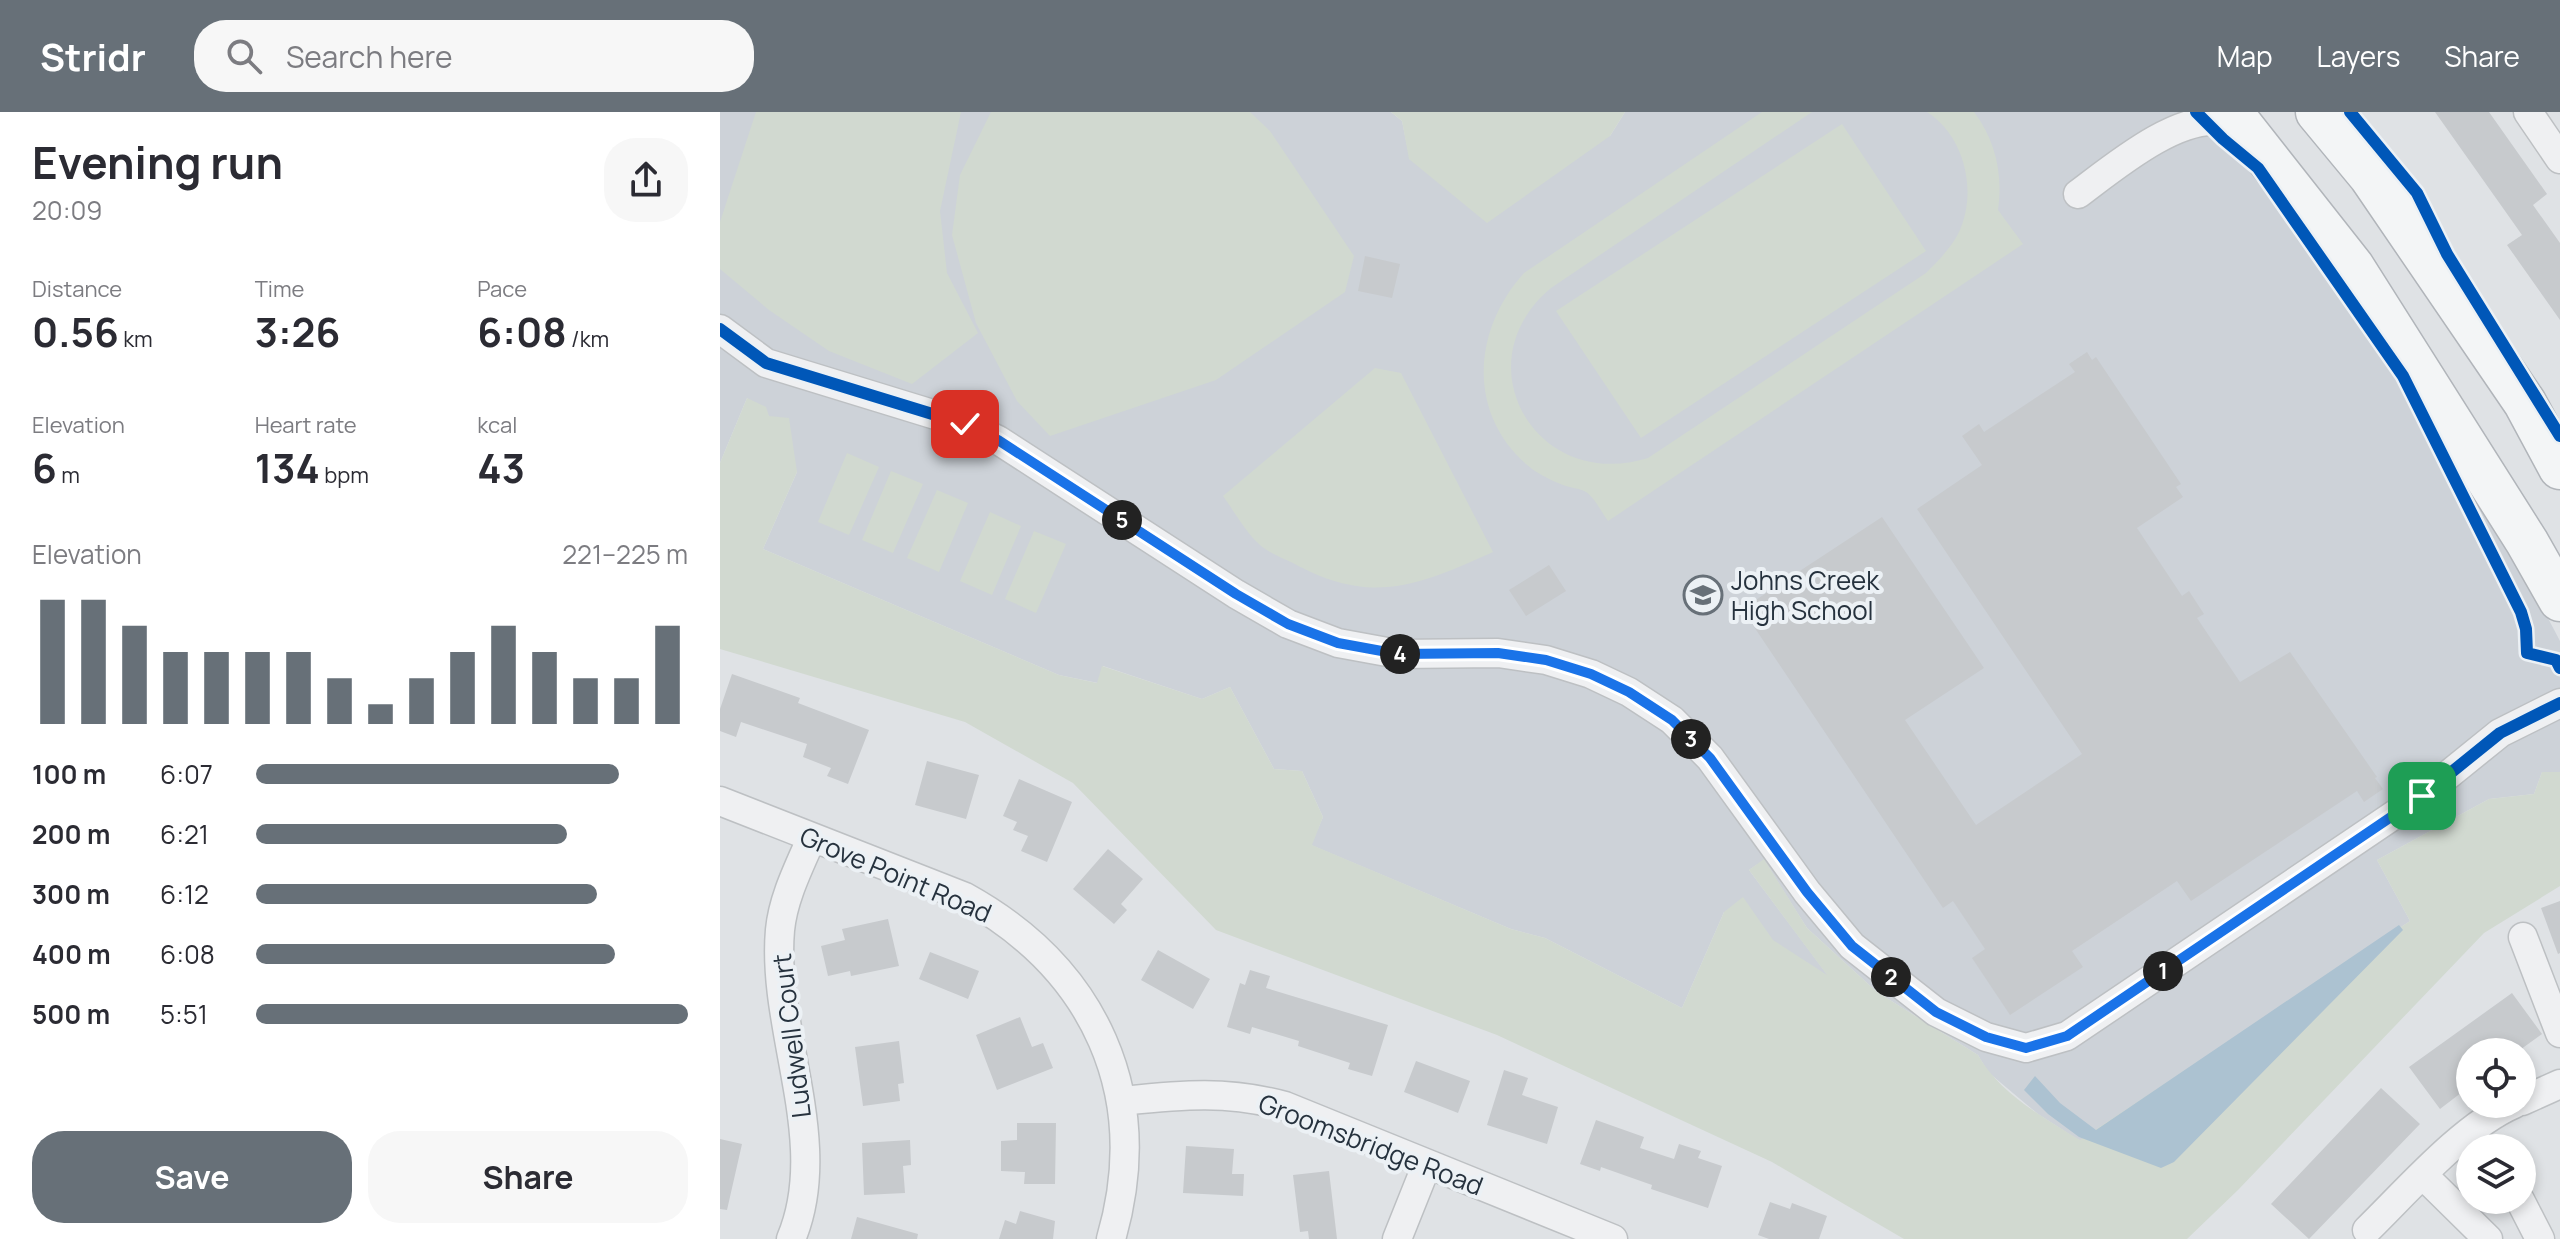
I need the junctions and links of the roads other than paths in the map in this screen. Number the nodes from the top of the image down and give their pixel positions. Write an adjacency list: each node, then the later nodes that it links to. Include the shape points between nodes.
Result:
1 (2172, 112): 6 (street)
2 (2317, 112): 8 (highway)
3 (2339, 112): 8 (highway, via 2363,141)
4 (2528, 112): 7 (street)
5 (2239, 122): 6 (street, via 2209,121); 12 (highway, via 2353,267)
6 (2155, 139): 9 (street)
7 (2560, 159)
8 (2370, 176): 11 (highway, via 2525,403)
9 (2078, 194)
10 (720, 329): 13 (street, via 766,363 965,424 998,440 1288,624 1338,643 1398,654 1498,653 1546,660 1629,692 1672,720 1710,758 1852,946 1936,1012 1986,1037 2026,1048 2067,1036 2422,796 2500,733)
11 (2560, 468)
12 (2560, 600)
13 (2560, 703)
14 (720, 801): 15 (street, Grove Point Road)
15 (812, 837): 20 (street, Grove Point Road, via 965,897 1027,937 1061,972 1089,1013); 26 (street, Ludwell Court, via 780,927 780,974 806,1155 804,1198)
16 (2523, 937): 17 (street)
17 (2560, 1033)
18 (2560, 1084): 19 (street)
19 (2536, 1095)
20 (1121, 1101): 22 (street, Groomsbridge Road, via 1200,1093 1256,1098); 27 (street, Grove Point Road, via 1125,1154)
21 (2456, 1155): 23 (street)
22 (1427, 1164): 28 (street); 29 (street, Groomsbridge Road)
23 (2423, 1175): 25 (street); 30 (street)
24 (2530, 1218): 31 (street)
25 (2367, 1230)
26 (791, 1239)
27 (1111, 1239)
28 (1397, 1239)
29 (1613, 1239)
30 (2488, 1239)
31 (2502, 1239)

